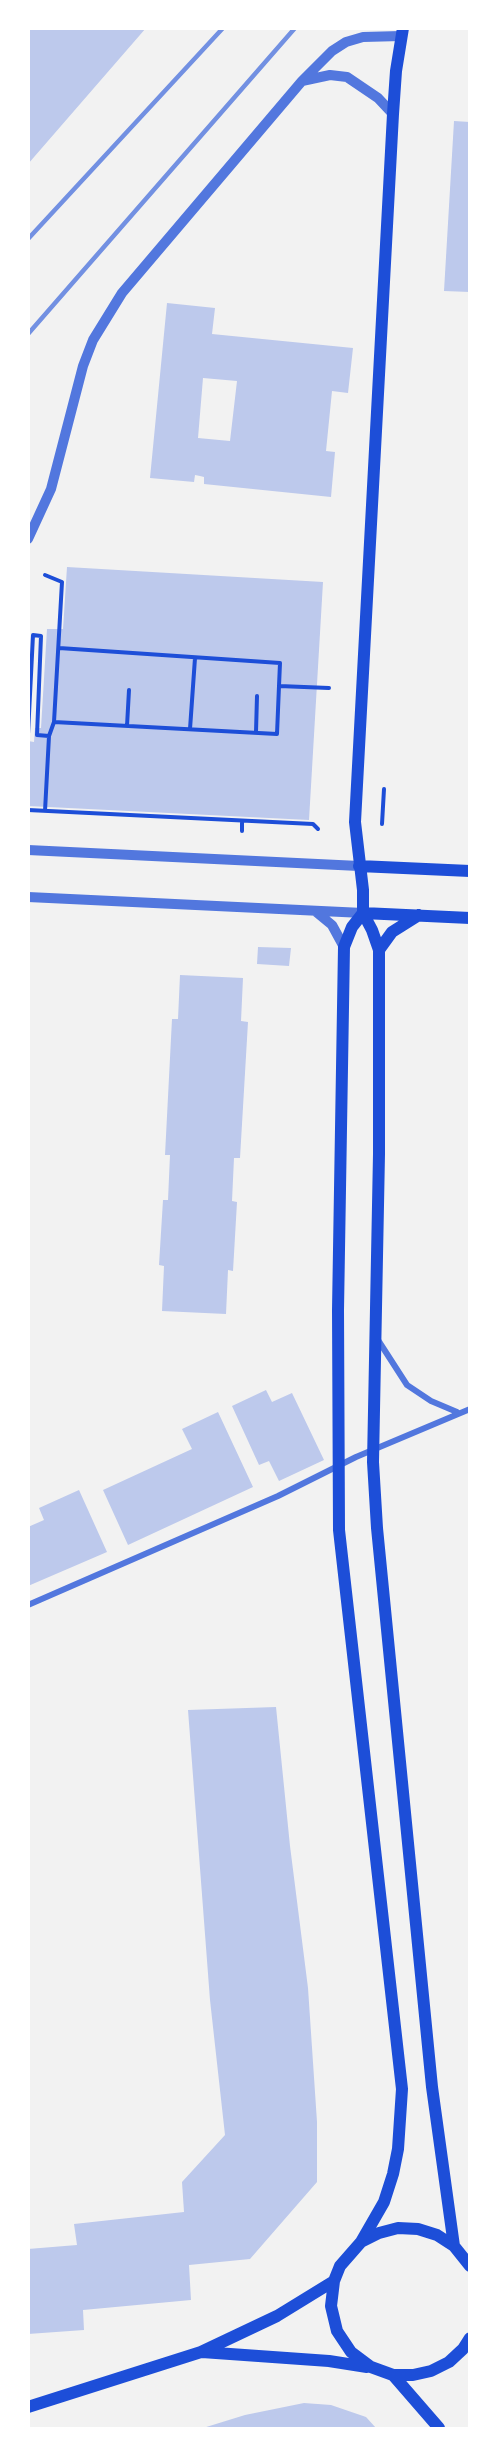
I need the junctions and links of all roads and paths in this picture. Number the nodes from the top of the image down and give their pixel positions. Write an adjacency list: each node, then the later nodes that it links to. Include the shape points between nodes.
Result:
1 (402, 32): 2 (street, via 346,42); 3 (main road)
2 (302, 81): 3 (street, via 330,75 347,77 378,98); 4 (street, via 148,259 106,317 82,366 51,489)
3 (393, 114): 24 (main road, via 355,822)
4 (28, 539)
5 (45, 575): 6 (path, via 62,582)
6 (59, 648): 7 (path); 12 (path)
7 (195, 658): 8 (path, via 280,663); 14 (path)
8 (279, 686): 9 (path); 15 (path, via 277,734)
9 (329, 688)
10 (129, 690): 13 (path)
11 (257, 696): 15 (path)
12 (54, 722): 13 (path); 17 (path)
13 (127, 726): 14 (path)
14 (190, 729): 15 (path)
15 (255, 732)
16 (28, 734): 17 (path, via 33,635 41,636 38,735)
17 (49, 736): 19 (path)
18 (28, 810): 19 (path)
19 (45, 811): 20 (path)
20 (242, 821): 21 (path, via 314,824); 22 (path)
21 (318, 829)
22 (242, 831)
23 (28, 850): 24 (street)
24 (359, 866): 25 (main road); 28 (main road)
25 (470, 871)
26 (28, 897): 27 (street)
27 (315, 911): 28 (street); 31 (street, via 332,925)
28 (363, 913): 29 (main road); 31 (main road); 32 (main road)
29 (419, 915): 30 (main road); 32 (main road, via 392,932)
30 (470, 918)
31 (344, 947): 37 (main road)
32 (379, 950): 33 (main road)
33 (375, 1334): 35 (street, via 407,1385); 36 (main road)
34 (470, 1409): 35 (street)
35 (457, 1413): 36 (street)
36 (373, 1456): 37 (street); 40 (main road, via 376,1528 432,2087)
37 (339, 1466): 38 (street); 39 (main road, via 339,1530 402,2089 393,2174 384,2202)
38 (28, 1605)
39 (362, 2242): 40 (main road, via 398,2228 437,2235); 42 (main road, via 340,2266)
40 (454, 2246): 41 (main road)
41 (470, 2266)
42 (334, 2281): 44 (main road, via 277,2316); 45 (main road, via 331,2306 337,2331 351,2352)
43 (470, 2338): 46 (main road, via 449,2362 431,2371)
44 (201, 2352): 45 (main road); 47 (main road)
45 (371, 2367): 46 (main road)
46 (393, 2375): 48 (main road)
47 (28, 2407)
48 (439, 2428)

